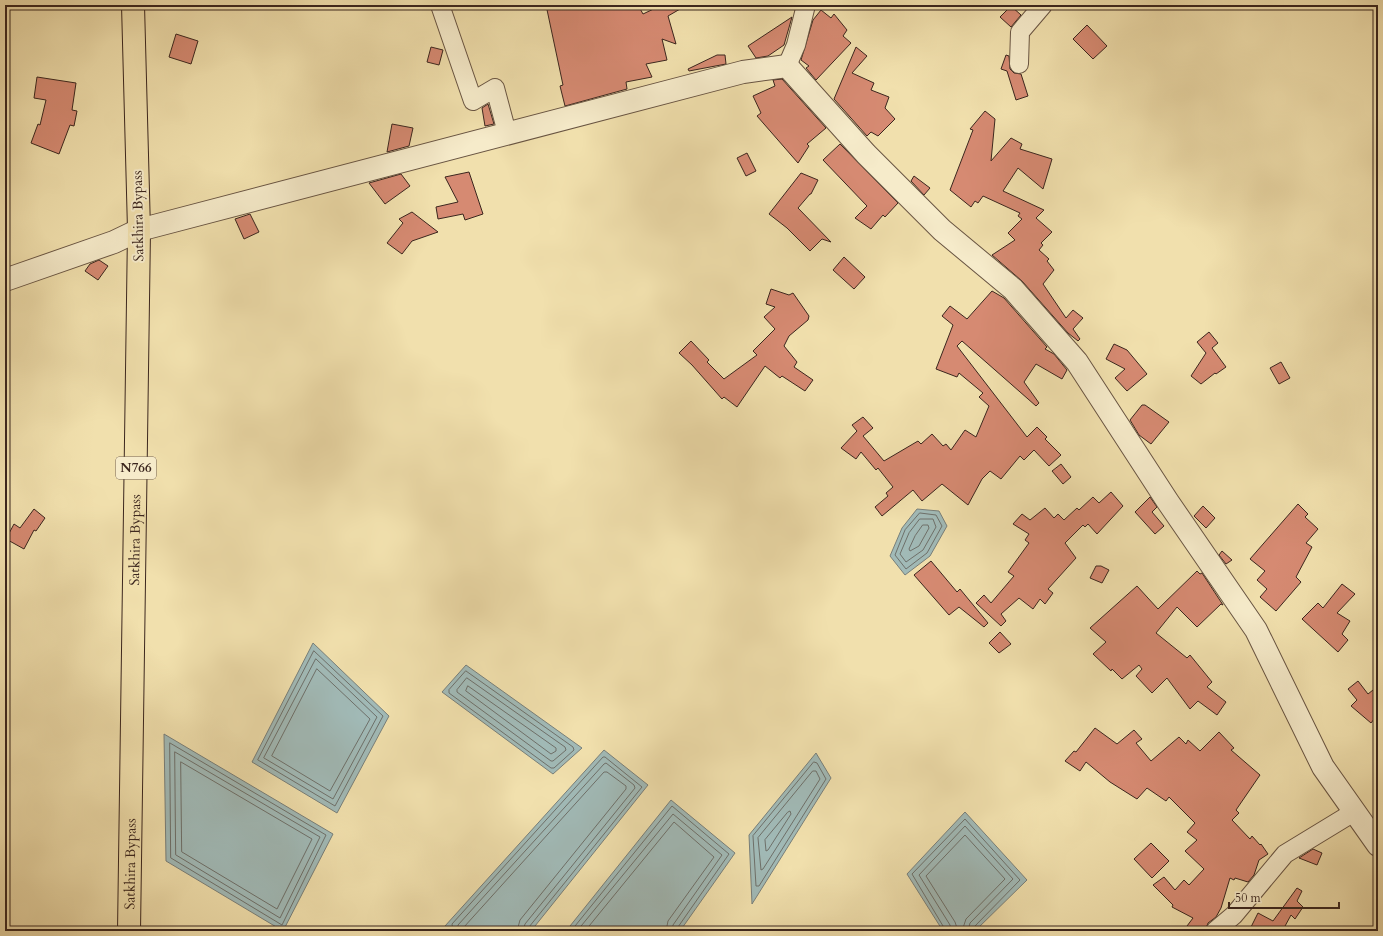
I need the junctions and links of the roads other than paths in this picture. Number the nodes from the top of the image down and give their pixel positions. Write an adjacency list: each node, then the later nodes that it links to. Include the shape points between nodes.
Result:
1 (133, 5): 8 (highway, Satkhira Bypass / N766)
2 (440, 5): 7 (street, via 474,100 494,88)
3 (806, 5): 6 (street, via 796,45)
4 (1043, 5): 5 (street, via 1020,32)
5 (1019, 64)
6 (787, 66): 7 (street, via 742,72); 10 (street, via 866,154 937,224 1013,288 1077,362 1168,502 1256,630 1323,767)
7 (507, 133): 8 (street)
8 (139, 230): 9 (street, via 114,242); 12 (highway, Satkhira Bypass / N766)
9 (5, 280)
10 (1354, 812): 11 (street); 13 (street, via 1285,854 1234,915)
11 (1378, 845)
12 (129, 931)
13 (1215, 931)

